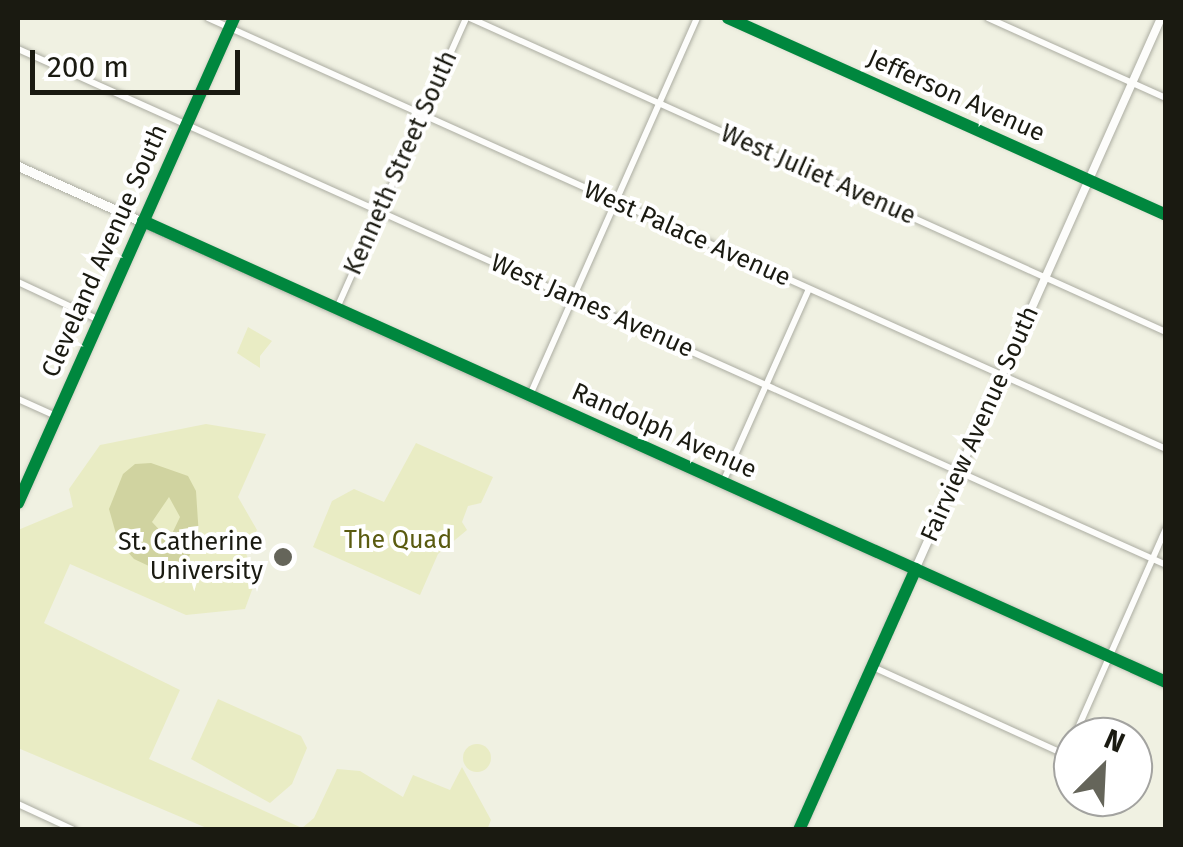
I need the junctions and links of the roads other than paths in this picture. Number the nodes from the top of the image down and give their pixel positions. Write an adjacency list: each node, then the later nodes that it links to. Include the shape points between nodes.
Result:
1 (208, 18): 8 (street, West Palace Avenue)
2 (234, 18): 8 (street, Cleveland Avenue South)
3 (468, 18): 12 (street, West Juliet Avenue); 13 (street, Kenneth Street South)
4 (697, 18): 12 (street)
5 (728, 18): 16 (street, Jefferson Avenue)
6 (988, 18): 10 (street)
7 (1161, 18): 10 (street, Fairview Avenue South)
8 (230, 27): 13 (street, West Palace Avenue); 14 (street, Cleveland Avenue South)
9 (18, 49): 14 (street, West James Avenue)
10 (1132, 82): 11 (street); 16 (street, Fairview Avenue South)
11 (1166, 98)
12 (660, 103): 17 (street); 21 (street, West Juliet Avenue)
13 (423, 114): 17 (street, West Palace Avenue); 18 (street, Kenneth Street South)
14 (187, 124): 18 (street, West James Avenue); 20 (street, Cleveland Avenue South)
15 (18, 166): 20 (main road, Randolph Avenue)
16 (1088, 180): 19 (street, Jefferson Avenue); 21 (street, Fairview Avenue South)
17 (616, 202): 23 (street, West Palace Avenue); 24 (street)
18 (380, 210): 24 (street, West James Avenue); 25 (street, Kenneth Street South)
19 (1166, 216)
20 (143, 222): 25 (main road, Randolph Avenue); 26 (street, Cleveland Avenue South)
21 (1045, 278): 27 (street, West Juliet Avenue); 28 (street, Fairview Avenue South)
22 (18, 282): 26 (street)
23 (809, 289): 28 (street, West Palace Avenue); 29 (street)
24 (573, 298): 29 (street, West James Avenue); 30 (street)
25 (337, 308): 30 (main road, Randolph Avenue)
26 (99, 320): 32 (street, Cleveland Avenue South)
27 (1166, 332)
28 (1002, 375): 33 (street, West Palace Avenue); 34 (street, Fairview Avenue South)
29 (766, 385): 34 (street, West James Avenue); 35 (street)
30 (530, 395): 35 (main road, Randolph Avenue)
31 (18, 399): 32 (street)
32 (56, 416): 36 (street, Cleveland Avenue South)
33 (1166, 449)
34 (958, 472): 38 (street, West James Avenue); 40 (street, Fairview Avenue South)
35 (723, 482): 40 (main road, Randolph Avenue)
36 (18, 504)
37 (1166, 528): 38 (street)
38 (1152, 559): 39 (street, West James Avenue); 41 (street)
39 (1166, 565)
40 (916, 569): 41 (main road, Randolph Avenue); 42 (street, Fairview Avenue South)
41 (1109, 657): 43 (main road, Randolph Avenue); 44 (street)
42 (872, 667): 45 (street); 48 (street, Fairview Avenue South)
43 (1166, 682)
44 (1082, 717)
45 (1053, 749)
46 (18, 804): 47 (street)
47 (74, 830)
48 (799, 830)

